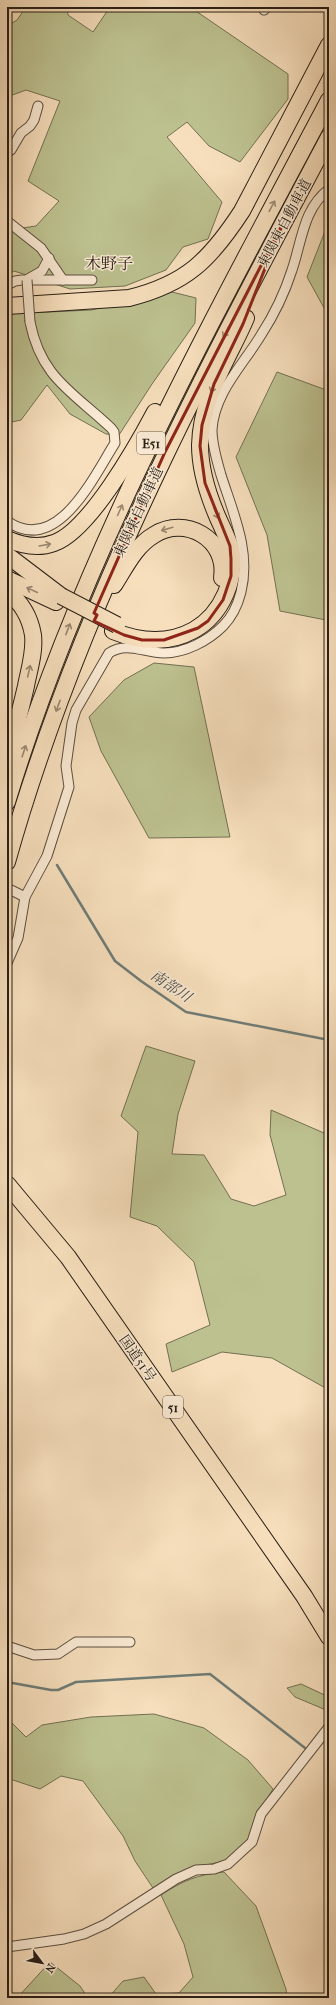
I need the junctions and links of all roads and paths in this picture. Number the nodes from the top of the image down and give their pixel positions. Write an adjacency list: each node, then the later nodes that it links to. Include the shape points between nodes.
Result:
1 (329, 45): 15 (highway, via 242,211 210,255 192,271 172,283 129,298)
2 (329, 100): 9 (highway, 東関東自動車道 / E51, one-way to 2)
3 (38, 106): 5 (street, via 30,126 21,133 11,150)
4 (329, 137): 8 (highway, 東関東自動車道 / E51)
5 (7, 152)
6 (329, 189): 28 (street, via 305,220 292,270 272,317 226,386 215,415 212,431 217,461 244,554 243,583 233,613 224,626 195,646 164,653 117,647 109,653 76,710 66,766 69,787 47,856)
7 (7, 221): 10 (street, via 41,248)
8 (284, 223): 22 (highway, one-way to 22, via 204,411 200,446 205,483 230,546 231,576 223,600 208,621 177,638 142,640); 23 (highway, 東関東自動車道 / E51, one-way to 23, via 165,452 111,571)
9 (261, 227): 17 (highway, one-way to 9, via 32,547 55,543 73,532 94,507 138,442); 25 (highway, 東関東自動車道 / E51, one-way to 9, via 52,670 110,532 183,379)
10 (49, 258): 11 (street, via 42,271); 12 (street)
11 (27, 280): 12 (street); 14 (street); 16 (street, bridge, via 34,341 47,367 76,400 111,428 115,443 81,497 58,522 49,528 32,530 20,528)
12 (63, 280): 13 (street)
13 (92, 280)
14 (7, 285)
15 (7, 306)
16 (7, 521)
17 (7, 539)
18 (7, 555): 21 (highway)
19 (7, 579): 21 (highway, one-way to 19)
20 (7, 591): 24 (highway, one-way to 20, via 31,663 33,644 26,613 21,604)
21 (58, 599): 22 (highway, bridge)
22 (115, 628): 23 (highway, one-way to 23, via 166,632 182,627 204,614 218,592 222,575 220,557 209,539 194,530 175,527 160,531 145,542 130,559 105,599)
23 (68, 676): 26 (highway, 東関東自動車道 / E51, one-way to 26, via 25,799)
24 (7, 763)
25 (7, 802)
26 (7, 862)
27 (11, 890): 28 (street)
28 (25, 897): 29 (street, via 18,938)
29 (7, 963)
30 (7, 1184): 31 (highway, 国道51号 / 51, via 68,1257 304,1596)
31 (329, 1637)
32 (130, 1642): 33 (street, via 76,1642 58,1654 34,1655)
33 (7, 1646)
34 (329, 1726): 35 (street, via 261,1814 252,1842 228,1864 214,1869 196,1870 176,1879 106,1924 84,1934)
35 (7, 1947)

